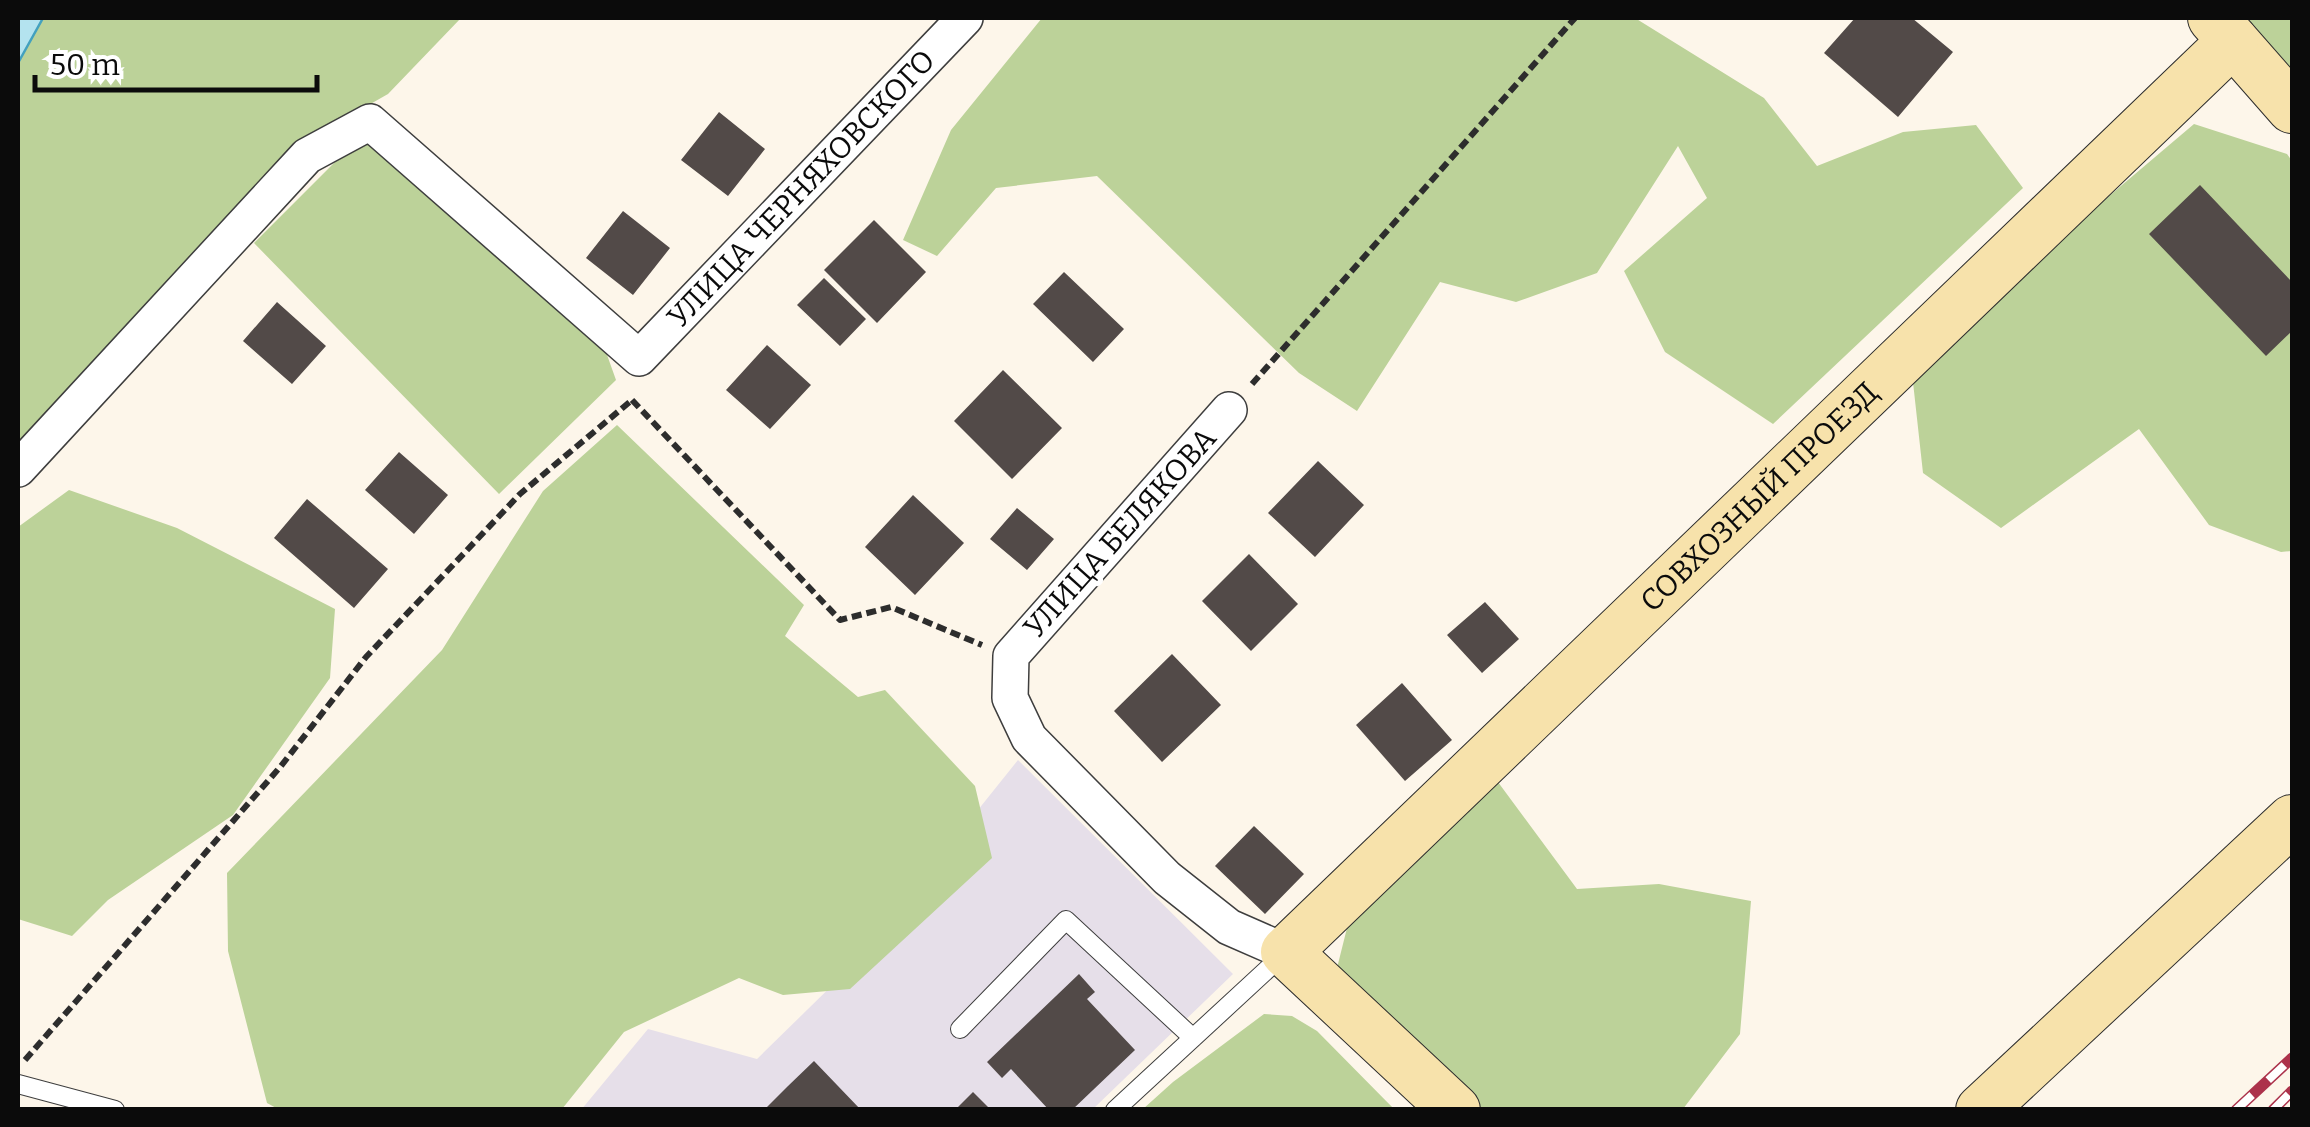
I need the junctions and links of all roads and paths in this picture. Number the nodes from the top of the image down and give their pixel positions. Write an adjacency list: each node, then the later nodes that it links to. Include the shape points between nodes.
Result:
1 (965, 18): 5 (street, УЛИЦА ЧЕРНЯХОВСКОГО)
2 (1575, 18): 7 (path)
3 (2230, 29): 4 (main road); 11 (main road, СОВХОЗНЫЙ ПРОЕЗД)
4 (2292, 108)
5 (639, 358): 6 (path); 8 (street, via 370,122 307,156)
6 (632, 400): 9 (path, via 840,620 891,607); 14 (path, via 520,494 366,657 281,766)
7 (1228, 410): 9 (street, УЛИЦА БЕЛЯКОВА)
8 (18, 469)
9 (1010, 656): 11 (street, via 1010,698 1029,738 1168,878 1229,927)
10 (2292, 820): 19 (main road)
11 (1286, 952): 13 (lane); 18 (main road)
12 (960, 1029): 13 (lane, via 1066,920)
13 (1193, 1038): 17 (lane)
14 (18, 1069)
15 (18, 1084): 16 (lane)
16 (115, 1110)
17 (1115, 1110)
18 (1455, 1110)
19 (1982, 1110)

